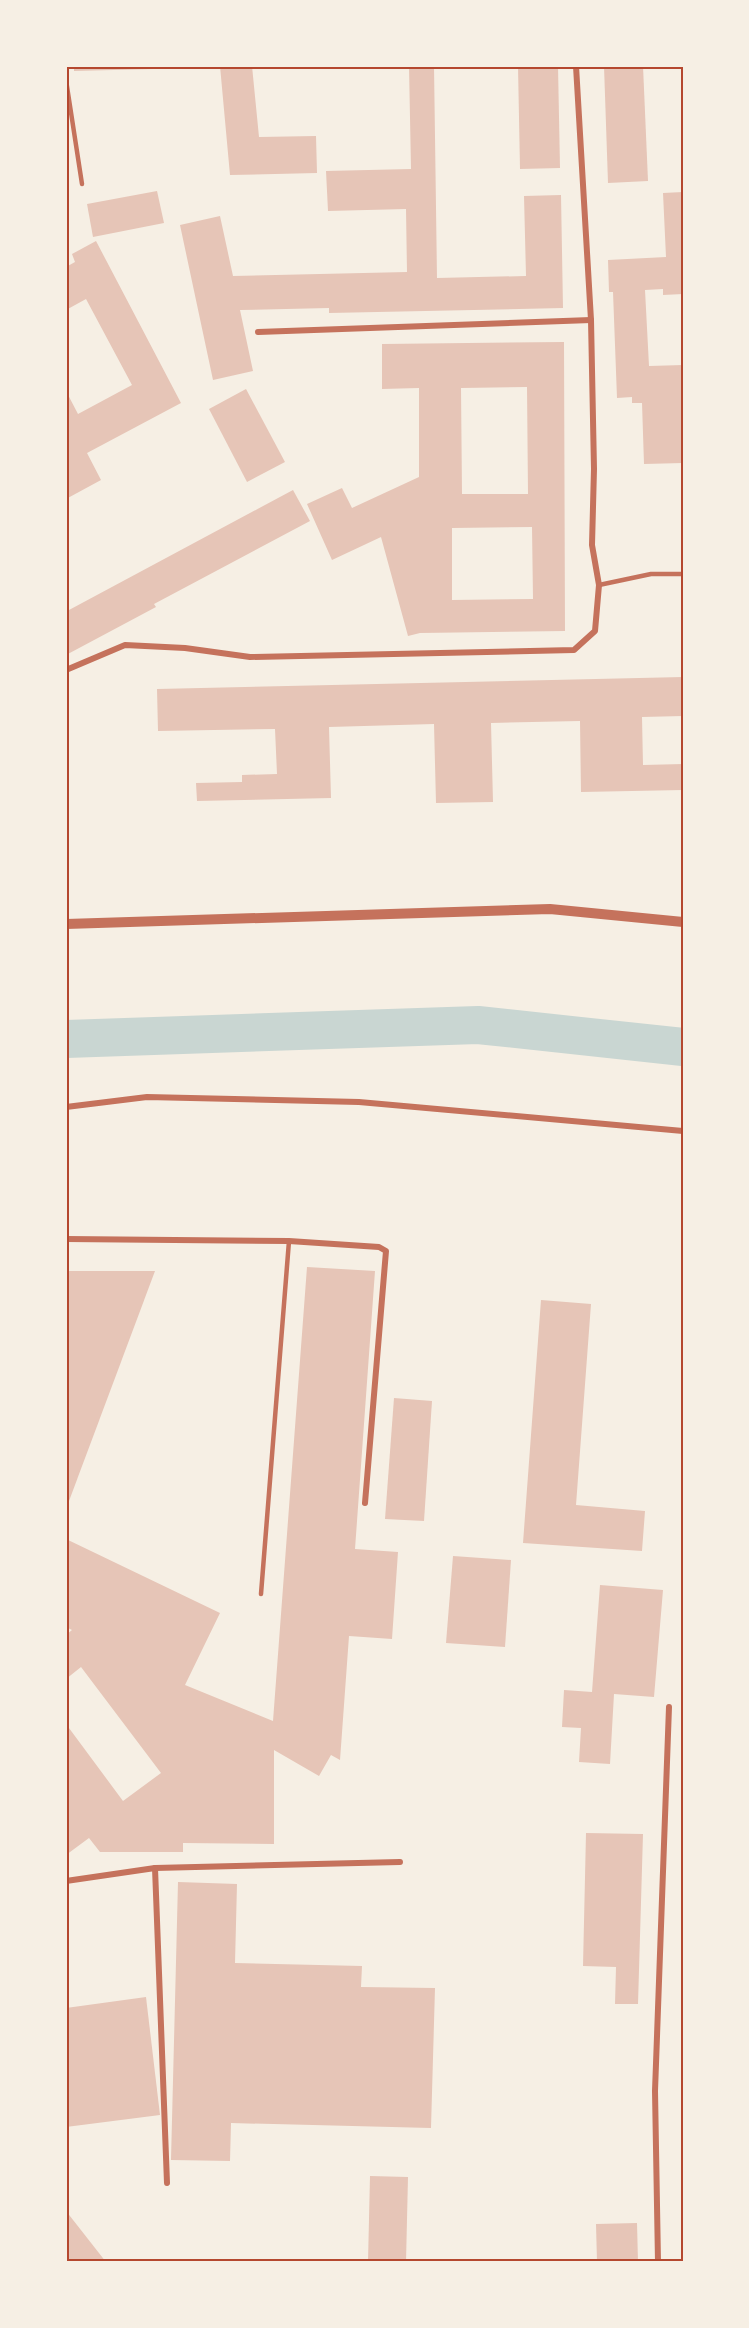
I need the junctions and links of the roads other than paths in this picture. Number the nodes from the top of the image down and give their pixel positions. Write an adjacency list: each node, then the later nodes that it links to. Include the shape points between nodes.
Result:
1 (576, 66): 4 (street)
2 (66, 80): 3 (lane)
3 (82, 184)
4 (591, 320): 5 (street); 7 (street, via 592,545)
5 (258, 332)
6 (683, 574): 7 (lane, via 651,574)
7 (599, 585): 8 (street, via 595,631 574,650 250,657 125,645)
8 (66, 670)
9 (683, 922): 10 (street, via 550,909)
10 (66, 924)
11 (66, 1107): 12 (street, via 147,1096 358,1102)
12 (683, 1131)
13 (66, 1239): 14 (street)
14 (289, 1241): 15 (street, via 379,1247 386,1251); 16 (lane)
15 (364, 1503)
16 (261, 1594)
17 (669, 1707): 22 (street, via 655,2091)
18 (400, 1862): 19 (street)
19 (155, 1868): 20 (street); 21 (street)
20 (66, 1881)
21 (167, 2183)
22 (658, 2262)

